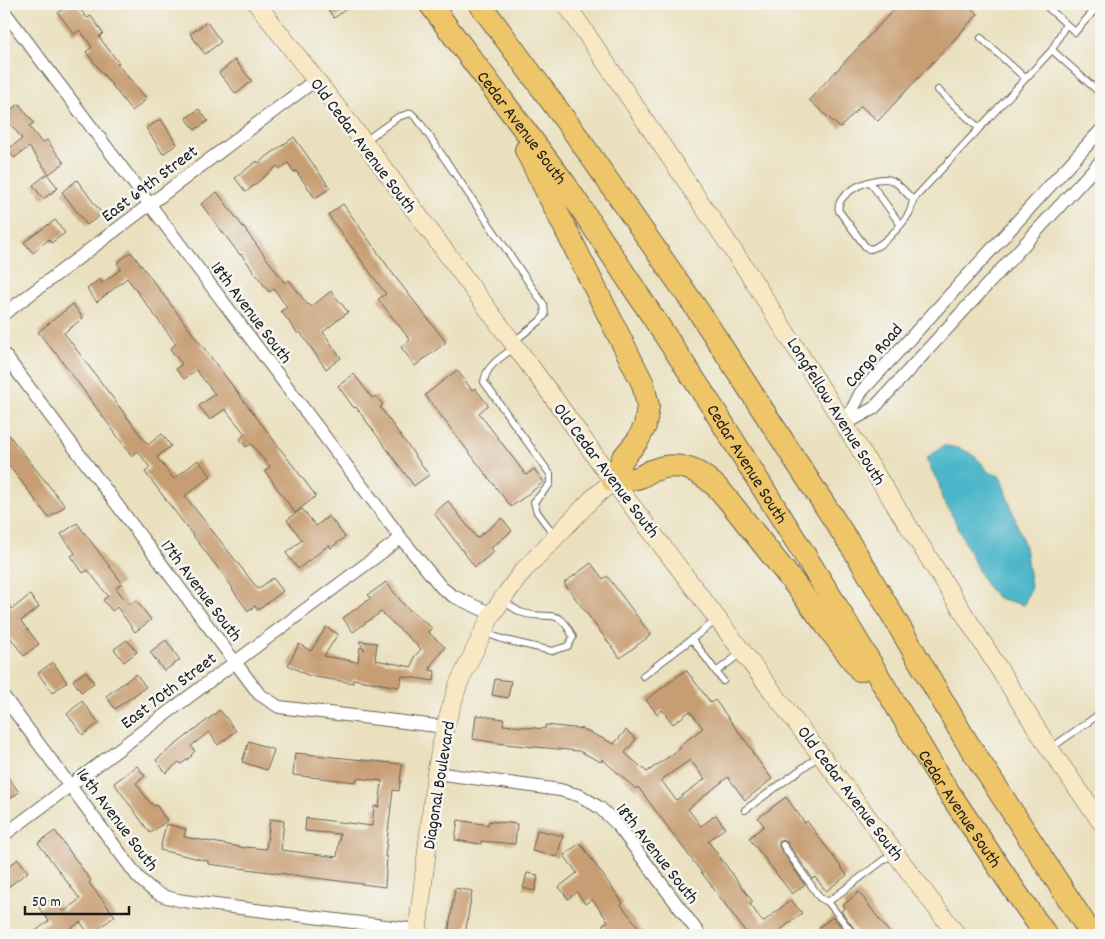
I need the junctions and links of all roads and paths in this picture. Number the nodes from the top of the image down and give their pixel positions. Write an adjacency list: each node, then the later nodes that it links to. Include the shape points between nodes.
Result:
1 (256, 4): 12 (street, Old Cedar Avenue South)
2 (430, 4): 15 (highway, Cedar Avenue South)
3 (480, 4): 59 (highway, via 701,315 859,558 965,738)
4 (566, 4): 27 (street, Longfellow Avenue South, via 749,274)
5 (1100, 4): 8 (lane, via 1075,32)
6 (1047, 5): 8 (lane)
7 (4, 10): 22 (street, 18th Avenue South)
8 (1066, 24): 10 (lane)
9 (981, 38): 11 (lane)
10 (1052, 50): 11 (lane); 14 (lane)
11 (1025, 78): 16 (lane)
12 (314, 81): 18 (street, Old Cedar Avenue South); 22 (street, East 69th Street)
13 (938, 90): 16 (lane)
14 (1101, 94)
15 (503, 102): 28 (highway, via 643,384 648,406 645,426 623,458); 46 (highway, Cedar Avenue South, via 565,184 713,408)
16 (979, 128): 21 (lane)
17 (1101, 130): 27 (street, Cargo Road, via 861,392)
18 (364, 142): 25 (street, Old Cedar Avenue South); 25 (lane, via 398,118 411,113 419,121 544,304 545,314 540,321)
19 (1101, 161): 27 (street, Cargo Road, via 874,408)
20 (870, 182): 21 (lane, via 893,181); 23 (lane); 23 (lane, via 852,190 839,202 839,211 869,249 878,246)
21 (913, 200): 23 (lane, via 909,214)
22 (150, 205): 24 (street, East 69th Street); 30 (street, 18th Avenue South)
23 (900, 224)
24 (4, 314)
25 (514, 345): 28 (street, Old Cedar Avenue South); 29 (lane, via 489,367 484,382 550,474 550,484 534,502 537,512)
26 (4, 354): 36 (street, 17th Avenue South)
27 (845, 424): 43 (street, Longfellow Avenue South)
28 (613, 481): 29 (street, Diagonal Boulevard); 32 (street, Old Cedar Avenue South); 46 (highway, via 639,478 669,466 696,470 718,487 801,592)
29 (556, 537): 31 (street, Diagonal Boulevard, via 523,571)
30 (401, 538): 31 (street, 18th Avenue South, via 442,588 453,596); 36 (street, East 70th Street)
31 (497, 607): 33 (street, Diagonal Boulevard); 33 (lane, via 560,617 573,637 568,646 552,650)
32 (719, 618): 34 (lane); 35 (street, Old Cedar Avenue South)
33 (483, 632): 42 (street, Diagonal Boulevard, via 458,685)
34 (692, 639): 37 (lane); 38 (lane)
35 (744, 652): 37 (lane); 44 (street, Old Cedar Avenue South)
36 (234, 662): 42 (street, 17th Avenue South, via 259,694 279,708); 47 (street, East 70th Street)
37 (716, 672): 39 (lane)
38 (643, 676)
39 (723, 681)
40 (4, 697): 47 (street, 16th Avenue South)
41 (1101, 713): 43 (lane)
42 (445, 727): 45 (street, Diagonal Boulevard)
43 (1050, 748): 49 (street, Longfellow Avenue South)
44 (821, 754): 48 (lane); 52 (street, Old Cedar Avenue South)
45 (436, 773): 54 (street, Diagonal Boulevard); 55 (street, 18th Avenue South, via 560,790 581,796 616,823)
46 (940, 779): 58 (highway, Cedar Avenue South)
47 (71, 786): 50 (street, East 70th Street); 54 (street, 16th Avenue South, via 138,877 152,891 167,898)
48 (745, 810)
49 (1101, 822)
50 (4, 835)
51 (783, 845): 53 (lane, via 820,898)
52 (895, 851): 53 (lane); 57 (street, Old Cedar Avenue South)
53 (828, 902): 56 (lane)
54 (417, 933)
55 (700, 935)
56 (854, 935)
57 (957, 935)
58 (1046, 935)
59 (1092, 935)

